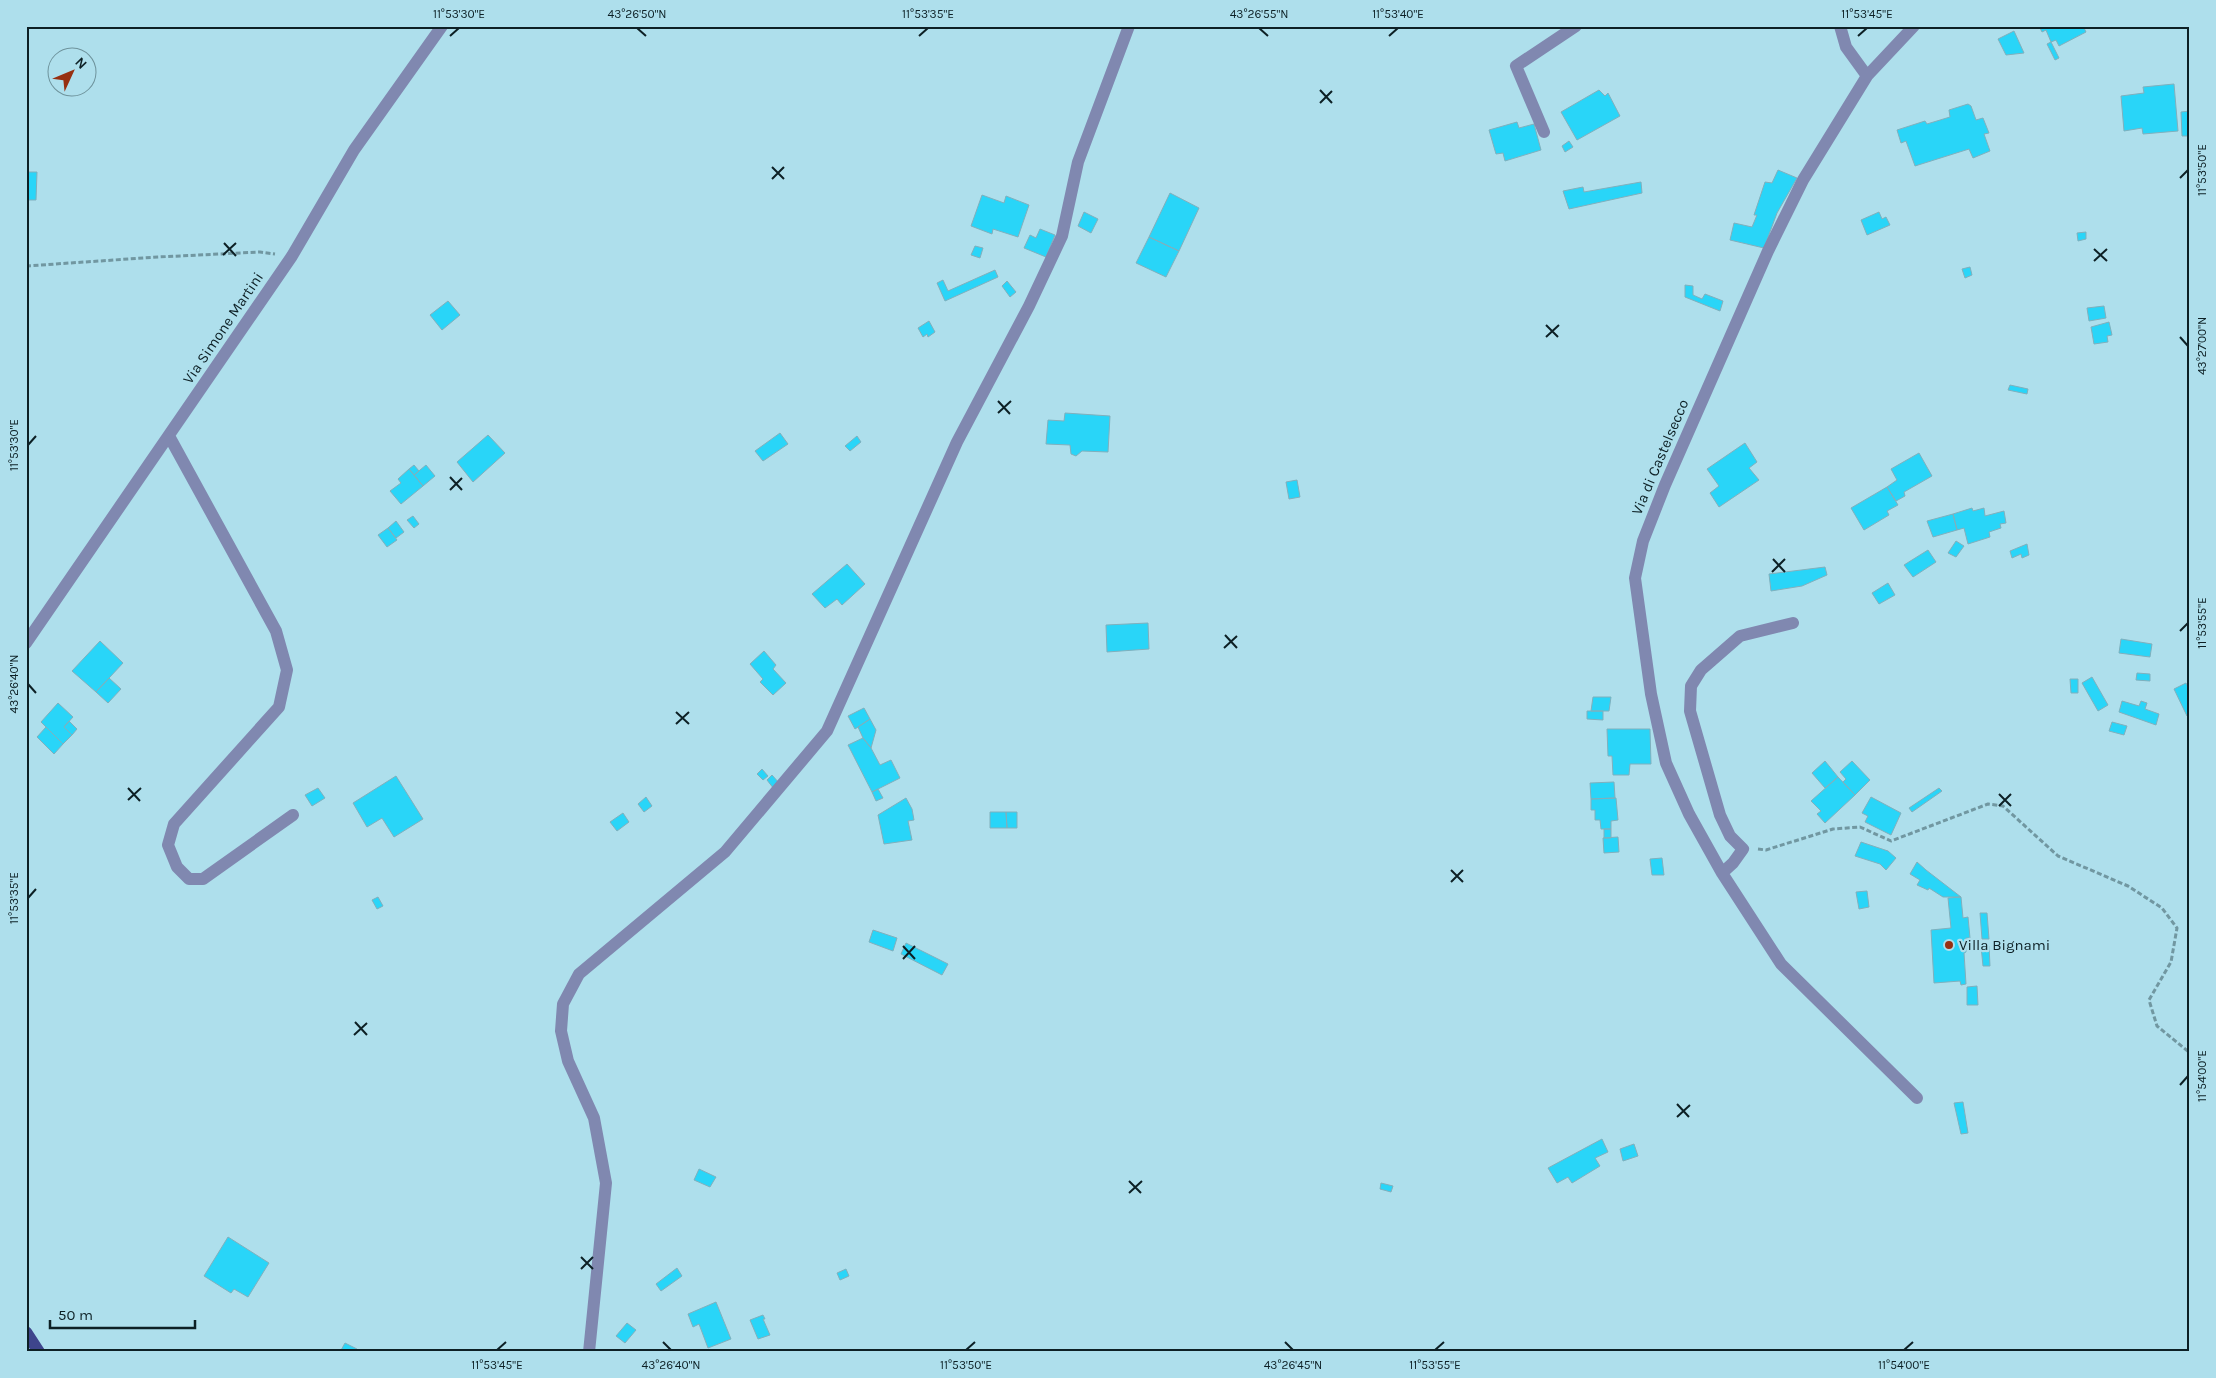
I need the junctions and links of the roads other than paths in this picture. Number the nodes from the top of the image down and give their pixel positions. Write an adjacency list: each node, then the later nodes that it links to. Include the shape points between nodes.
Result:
1 (442, 26): 8 (street, Via Simone Martini, via 354,150 292,256)
2 (1129, 26): 16 (street, via 1078,162 1062,236 957,442 827,731 726,852 579,974 563,1004 562,1032 568,1061 594,1118 606,1183)
3 (1576, 26): 7 (street, via 1516,66)
4 (1840, 26): 6 (street, via 1846,47)
5 (1914, 26): 6 (street, Via di Castelsecco)
6 (1867, 76): 12 (street, Via di Castelsecco, via 1803,180 1768,251 1665,485 1643,541 1635,578 1651,694 1666,763 1689,814)
7 (1544, 132)
8 (169, 436): 10 (street, Via Simone Martini); 11 (street, via 276,631 287,670 279,707 174,824 168,845 177,867 189,879 203,879)
9 (1793, 623): 12 (street, via 1740,636 1701,670 1690,686 1690,711 1720,816 1730,836 1742,849)
10 (26, 644)
11 (293, 816)
12 (1722, 873): 13 (street, Via di Castelsecco, via 1780,964)
13 (1917, 1098)
14 (26, 1332): 15 (main road)
15 (39, 1352)
16 (589, 1352)

